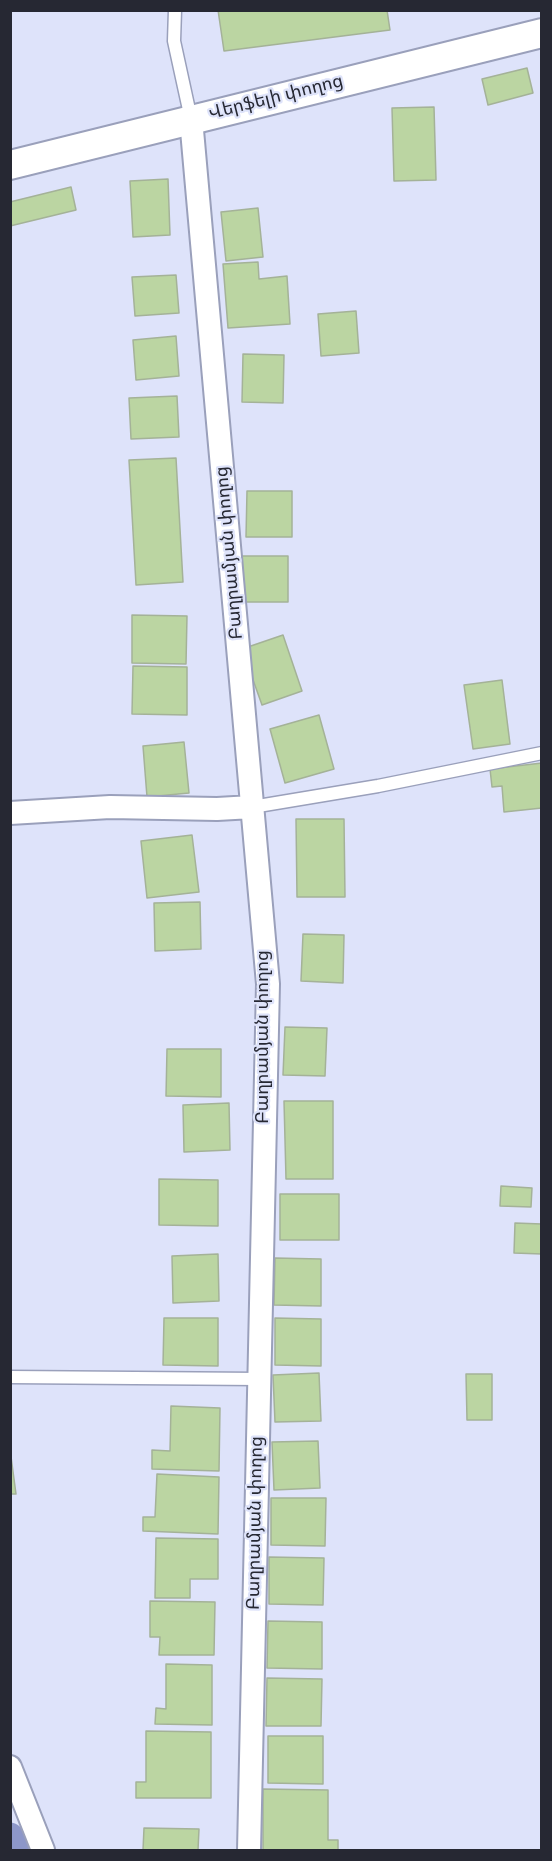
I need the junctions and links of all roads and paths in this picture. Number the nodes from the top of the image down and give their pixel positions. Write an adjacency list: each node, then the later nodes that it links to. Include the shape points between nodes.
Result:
1 (175, 10): 3 (lane, via 174,41)
2 (542, 33): 3 (street, Վերֆելի փողոց)
3 (191, 119): 4 (street, Վերֆելի փողոց); 6 (street, Բաղրամյան փողոց)
4 (10, 165)
5 (542, 753): 6 (lane)
6 (252, 807): 7 (street, via 110,807); 9 (street, Բաղրամյան փողոց, via 268,984)
7 (10, 813)
8 (10, 1377): 9 (lane)
9 (259, 1378): 12 (street, Բաղրամյան փողոց)
10 (10, 1767): 11 (street)
11 (43, 1851)
12 (249, 1851)

